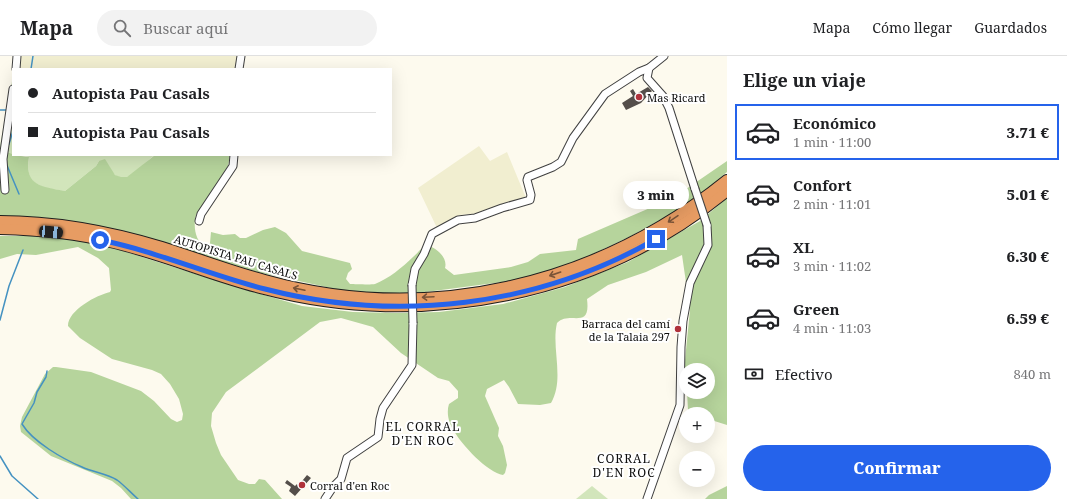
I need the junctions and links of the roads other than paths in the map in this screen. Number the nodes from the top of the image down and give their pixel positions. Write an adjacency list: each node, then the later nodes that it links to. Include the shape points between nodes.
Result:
1 (17, 56): 4 (street)
2 (241, 56): 5 (street)
3 (664, 56): 6 (street)
4 (16, 68)
5 (239, 68)
6 (649, 68): 15 (street, bridge, via 605,94 573,138 561,162 528,177 530,200 475,218 458,220 432,234 424,254 414,269 412,365 383,408 378,437 347,458 340,479); 16 (street, bridge, via 646,78 663,96 669,108 707,225 708,245 690,283 684,316 680,405)
7 (12, 96): 10 (street, via 3,159)
8 (234, 156): 13 (street, via 233,166)
9 (727, 180): 12 (highway, AUTOPISTA PAU CASALS, one-way to 12, via 669,222 635,242 597,259 517,285 446,297 392,299 322,293 264,280 111,233 68,225)
10 (5, 190)
11 (727, 191): 14 (highway, AUTOPISTA PAU CASALS, via 670,231 634,252 596,269 518,294 442,306 367,306 292,296 112,242 64,234)
12 (0, 220)
13 (199, 221)
14 (0, 230)
15 (325, 499)
16 (647, 499)

